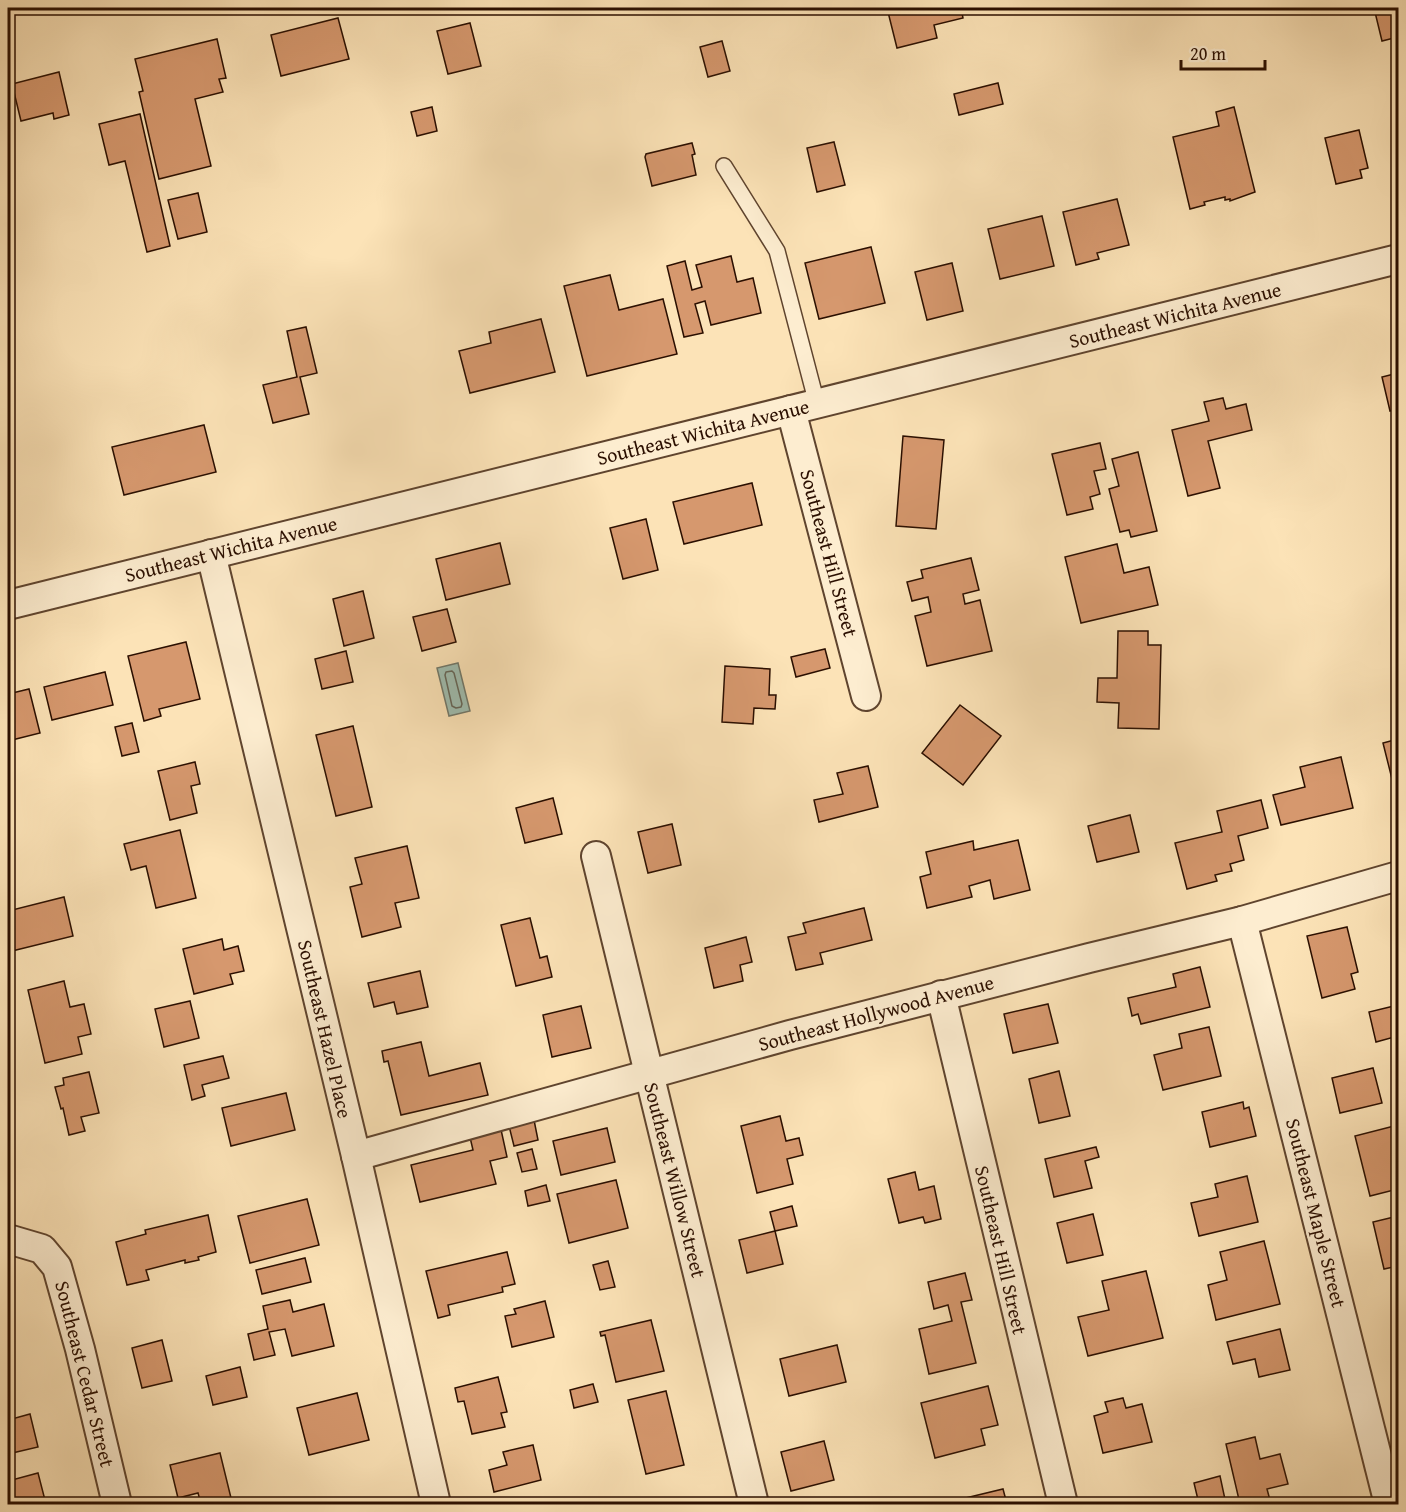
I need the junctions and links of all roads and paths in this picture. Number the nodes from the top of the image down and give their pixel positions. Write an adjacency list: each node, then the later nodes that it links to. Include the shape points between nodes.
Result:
1 (34, 8): 2 (path)
2 (8, 14)
3 (724, 166): 5 (lane, via 777,251)
4 (1398, 259): 5 (street, Southeast Wichita Avenue)
5 (804, 407): 6 (street, Southeast Wichita Avenue); 8 (street, Southeast Hill Street)
6 (211, 554): 7 (street, Southeast Wichita Avenue); 14 (street, Southeast Hazel Place)
7 (8, 605)
8 (866, 696)
9 (596, 855): 13 (street, Southeast Willow Street)
10 (1398, 876): 11 (street, Southeast Hollywood Avenue)
11 (1242, 921): 12 (street, Southeast Hollywood Avenue); 20 (street, Southeast Maple Street)
12 (940, 995): 13 (street, Southeast Hollywood Avenue); 19 (street, Southeast Hill Street)
13 (649, 1074): 14 (street, Southeast Hollywood Avenue); 18 (street, Southeast Willow Street)
14 (356, 1156): 17 (street, Southeast Hazel Place)
15 (8, 1239): 16 (street, Southeast Cedar Street, via 42,1249 57,1267)
16 (117, 1504)
17 (436, 1504)
18 (754, 1504)
19 (1063, 1504)
20 (1389, 1504)

